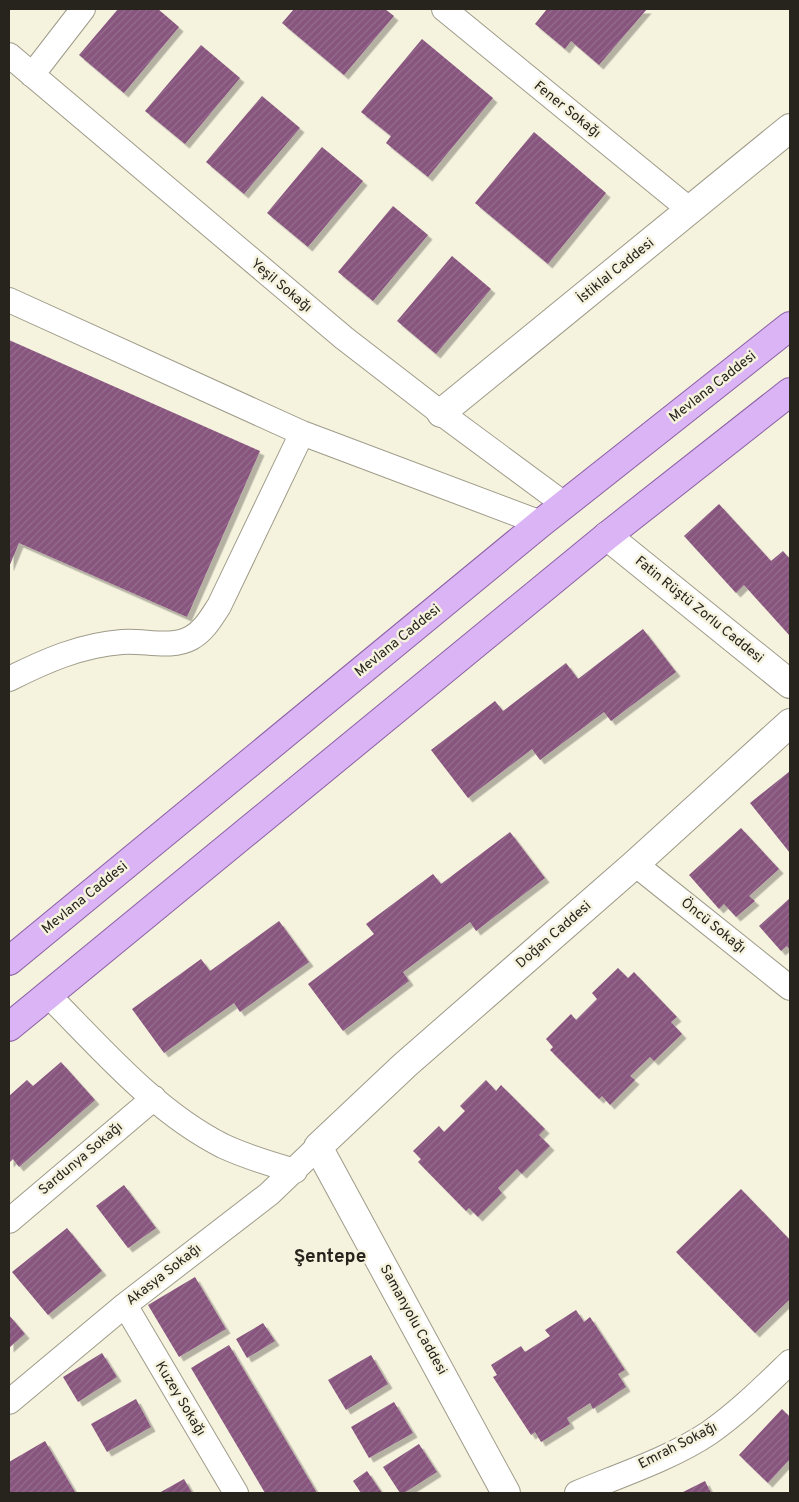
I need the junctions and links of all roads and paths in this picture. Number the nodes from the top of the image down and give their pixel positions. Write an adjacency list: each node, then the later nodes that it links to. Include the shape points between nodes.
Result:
1 (83, 9): 4 (street)
2 (444, 9): 6 (street, Fener Sokağı)
3 (9, 55): 4 (street, Yeşil Sokağı)
4 (32, 76): 10 (street, Yeşil Sokağı, via 322,320)
5 (790, 128): 6 (street, İstiklal Caddesi)
6 (690, 210): 10 (street, İstiklal Caddesi)
7 (9, 300): 11 (street)
8 (790, 326): 12 (main road, Mevlana Caddesi)
9 (790, 392): 14 (main road)
10 (441, 413): 12 (street, Yeşil Sokağı)
11 (302, 433): 13 (street); 15 (street, via 219,606 206,626 191,638 172,643 123,642 87,647 44,661)
12 (564, 504): 13 (main road, Mevlana Caddesi)
13 (541, 522): 19 (main road, Mevlana Caddesi)
14 (607, 536): 16 (street, Fatin Rüştü Zorlu Caddesi); 21 (main road)
15 (9, 679)
16 (790, 684)
17 (790, 722): 18 (street, Doğan Caddesi)
18 (635, 864): 20 (street, Öncü Sokağı); 24 (street, Doğan Caddesi, via 405,1065)
19 (9, 961)
20 (790, 988)
21 (48, 995): 22 (main road); 23 (street)
22 (9, 1027)
23 (154, 1098): 25 (street, via 221,1145 252,1159); 26 (street, Sardunya Sokağı)
24 (318, 1147): 25 (street, Akasya Sokağı); 31 (street, Samanyolu Caddesi)
25 (295, 1171): 27 (street, Akasya Sokağı)
26 (9, 1221)
27 (125, 1305): 29 (street, Akasya Sokağı); 30 (street, Kuzey Sokağı)
28 (790, 1362): 32 (street, Emrah Sokağı, via 738,1412 708,1434)
29 (9, 1402)
30 (236, 1493)
31 (506, 1493)
32 (576, 1493)

